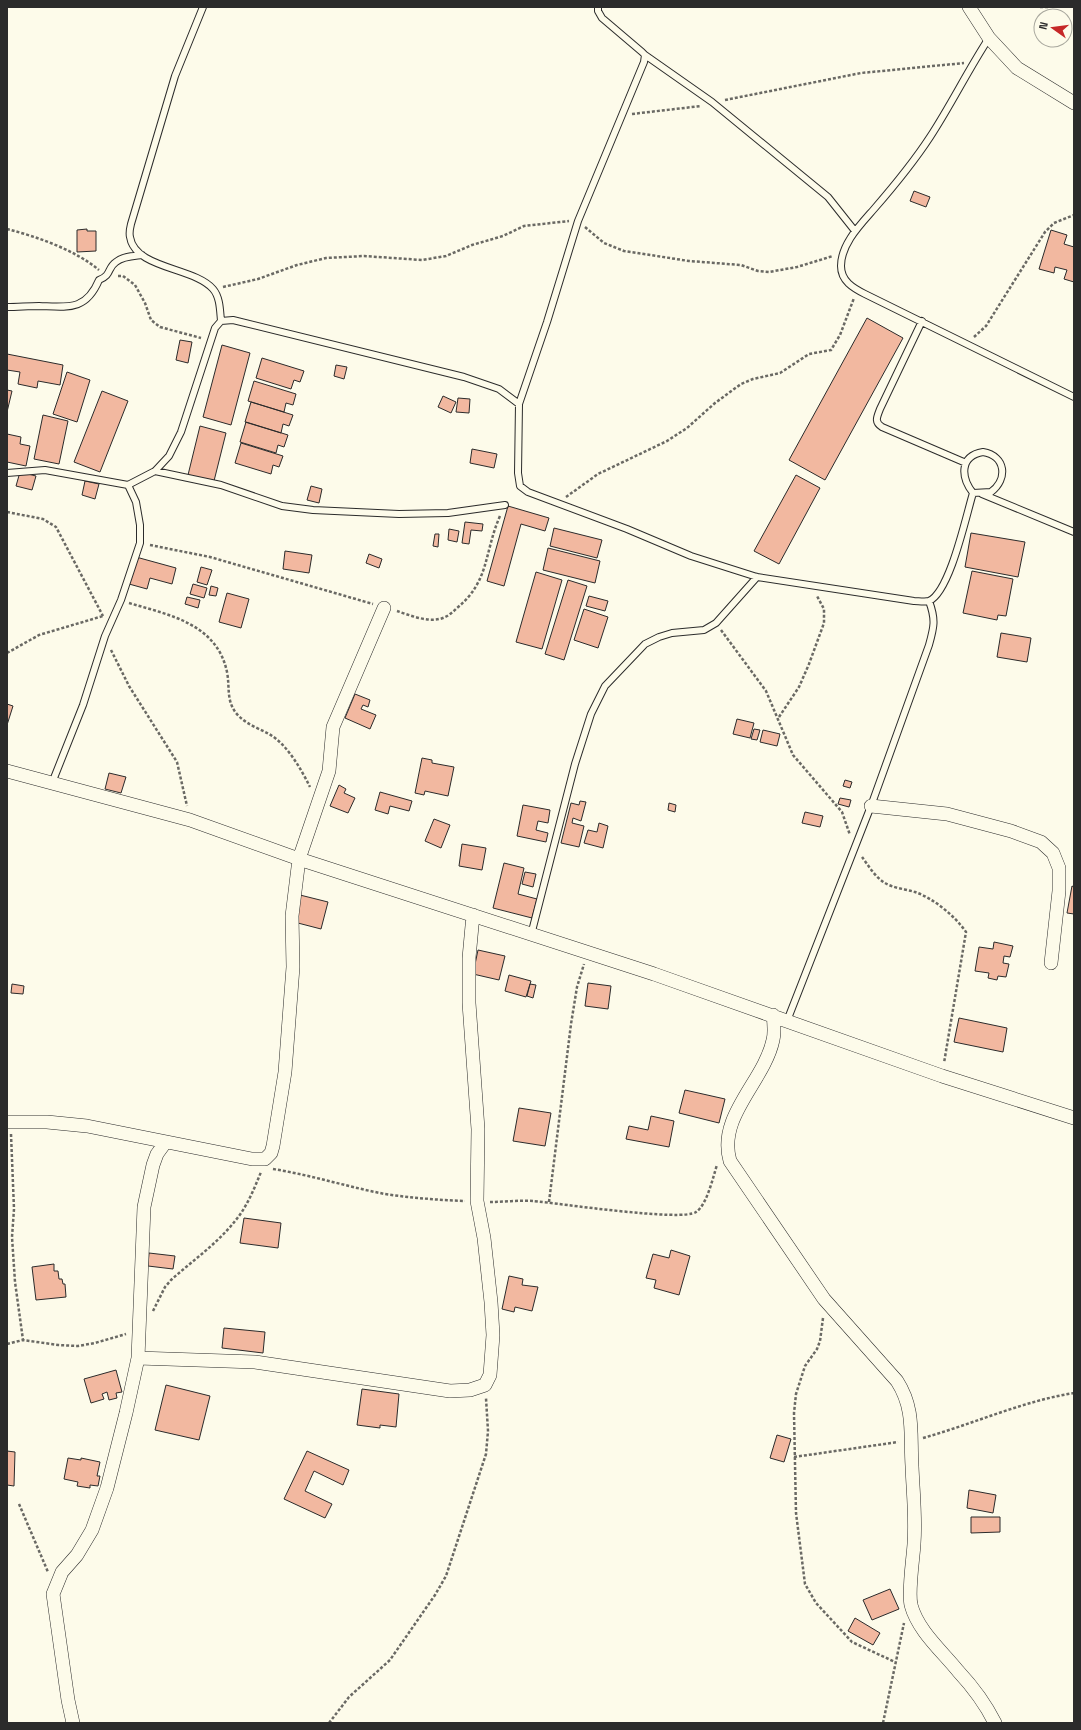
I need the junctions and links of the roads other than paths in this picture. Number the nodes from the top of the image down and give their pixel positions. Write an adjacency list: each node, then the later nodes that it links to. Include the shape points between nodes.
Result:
1 (203, 7): 8 (lane, via 176,76 131,224 130,236 133,246)
2 (598, 7): 5 (lane, via 602,18)
3 (968, 7): 4 (street)
4 (989, 38): 6 (street, via 1017,68); 7 (lane, via 931,136 898,182)
5 (645, 55): 7 (lane, via 712,102 828,197); 13 (lane, via 578,221)
6 (1074, 103)
7 (855, 231): 11 (lane, via 843,254 843,277 857,290)
8 (142, 255): 9 (lane, via 116,262 107,277 99,280 89,298 79,304 54,308); 10 (lane, via 199,279 213,289 219,301)
9 (7, 306)
10 (221, 321): 13 (lane, via 233,320 464,377 499,389); 15 (lane, via 210,340 181,432 169,456)
11 (922, 321): 12 (lane); 14 (lane, via 880,409 877,424)
12 (1074, 397)
13 (519, 404): 22 (lane, via 518,473 520,486 528,492 691,556)
14 (966, 463): 18 (lane, via 965,478); 19 (lane, via 976,453 983,452 996,456 999,460 1002,473 1000,482 991,492)
15 (155, 471): 17 (lane); 20 (lane, via 221,485 282,506 313,510 441,513)
16 (7, 473): 17 (lane, via 45,470)
17 (128, 485): 26 (lane, via 136,502 140,543 121,600 105,636 83,706)
18 (973, 493): 19 (lane); 23 (lane, via 949,575 938,594)
19 (982, 494): 21 (lane)
20 (505, 505)
21 (1074, 532)
22 (757, 577): 23 (lane, via 914,601); 30 (lane, via 716,623 704,630 672,633 645,644 605,686 591,714 574,764)
23 (929, 601): 27 (lane, via 934,625)
24 (384, 608): 28 (street, via 333,727 329,771)
25 (7, 771): 26 (street)
26 (52, 783): 28 (street, via 190,820)
27 (871, 806): 31 (street, via 947,814 1011,830 1041,842 1053,853 1059,868); 33 (lane)
28 (299, 859): 29 (street); 36 (street, via 292,916 292,967 285,1072 270,1153 264,1163)
29 (473, 915): 30 (street); 37 (street, via 469,958 469,1003 478,1129 477,1201 484,1238 493,1335 490,1375 485,1385 470,1390 450,1391 255,1362)
30 (531, 935): 32 (street)
31 (1051, 963)
32 (773, 1015): 33 (street); 39 (street, via 774,1032 771,1046 727,1136 726,1148 730,1161 824,1299 905,1393 911,1422 915,1532 911,1604 930,1638 960,1672)
33 (787, 1021): 34 (street, via 942,1076)
34 (1074, 1118)
35 (9, 1122): 36 (street, via 87,1126)
36 (165, 1143): 37 (street, via 153,1165 144,1207)
37 (138, 1358): 38 (street, via 113,1466 100,1508 85,1544 62,1572 53,1594)
38 (73, 1723)
39 (995, 1723)

